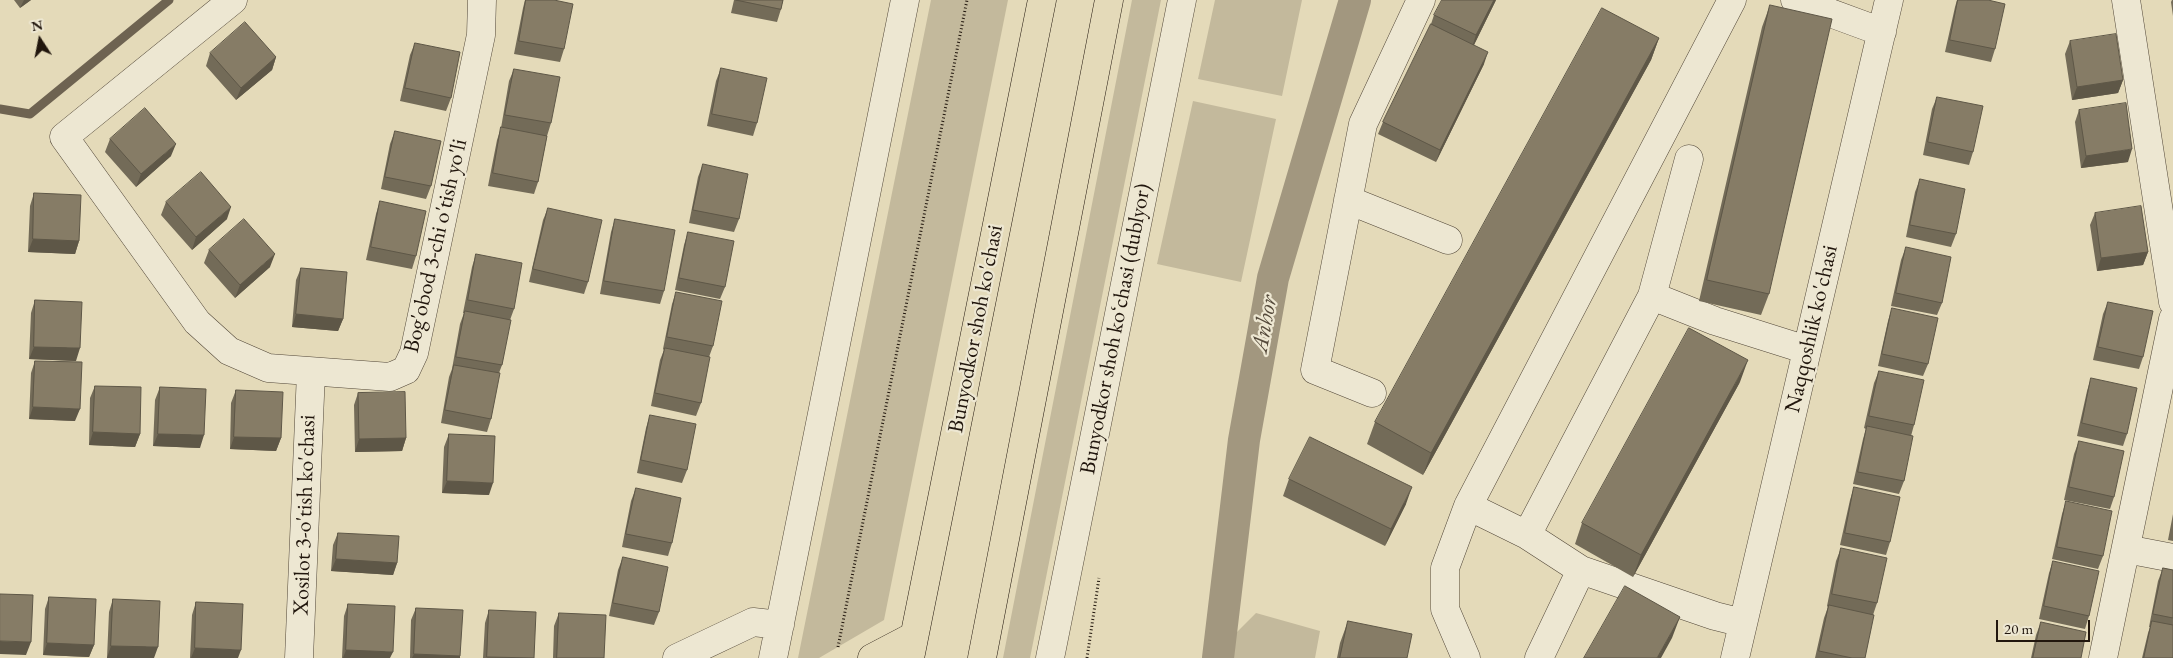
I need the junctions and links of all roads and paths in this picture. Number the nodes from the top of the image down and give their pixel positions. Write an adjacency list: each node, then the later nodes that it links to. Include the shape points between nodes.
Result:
1 (233, 0): 21 (street, Bog'obod 3-chi o'tish yo'li, via 64,137 197,322 230,351 268,368)
2 (482, 0): 21 (street, Bog'obod 3-chi o'tish yo'li, via 481,35 414,353 406,370 390,377)
3 (905, 0): 29 (street)
4 (966, 0): 30 (path)
5 (1042, 0): 31 (main road, Bunyodkor shoh ko'chasi)
6 (1109, 0): 36 (main road)
7 (1182, 0): 37 (street, Bunyodkor shoh koʻchasi (dublyor))
8 (1421, 0): 15 (street, via 1363,124)
9 (1732, 0): 23 (street)
10 (1795, 0): 13 (street)
11 (1889, 0): 13 (street, Naqqoshlik ko'chasi)
12 (2126, 0): 18 (street)
13 (1882, 32): 20 (street, Naqqoshlik ko'chasi)
14 (1689, 159): 17 (street)
15 (1348, 200): 16 (street); 22 (street, via 1315,370)
16 (1448, 240)
17 (1652, 296): 20 (street, via 1715,321); 24 (street)
18 (2173, 302)
19 (2173, 319): 25 (street)
20 (1807, 350): 28 (street, Naqqoshlik ko'chasi)
21 (311, 372): 32 (street, Xosilot 3-o'tish ko'chasi)
22 (1372, 394)
23 (1468, 506): 24 (street); 38 (street, via 1444,568 1445,609)
24 (1528, 535): 27 (street)
25 (2126, 549): 26 (street); 41 (street)
26 (2173, 558)
27 (1581, 570): 28 (street); 39 (street)
28 (1743, 623): 40 (street, Naqqoshlik ko'chasi)
29 (780, 625): 33 (street, via 753,622); 34 (street)
30 (838, 647)
31 (912, 647): 35 (main road)
32 (299, 658)
33 (677, 658)
34 (773, 658)
35 (872, 658)
36 (982, 658)
37 (1050, 658)
38 (1466, 658)
39 (1539, 658)
40 (1735, 658)
41 (2103, 658)

